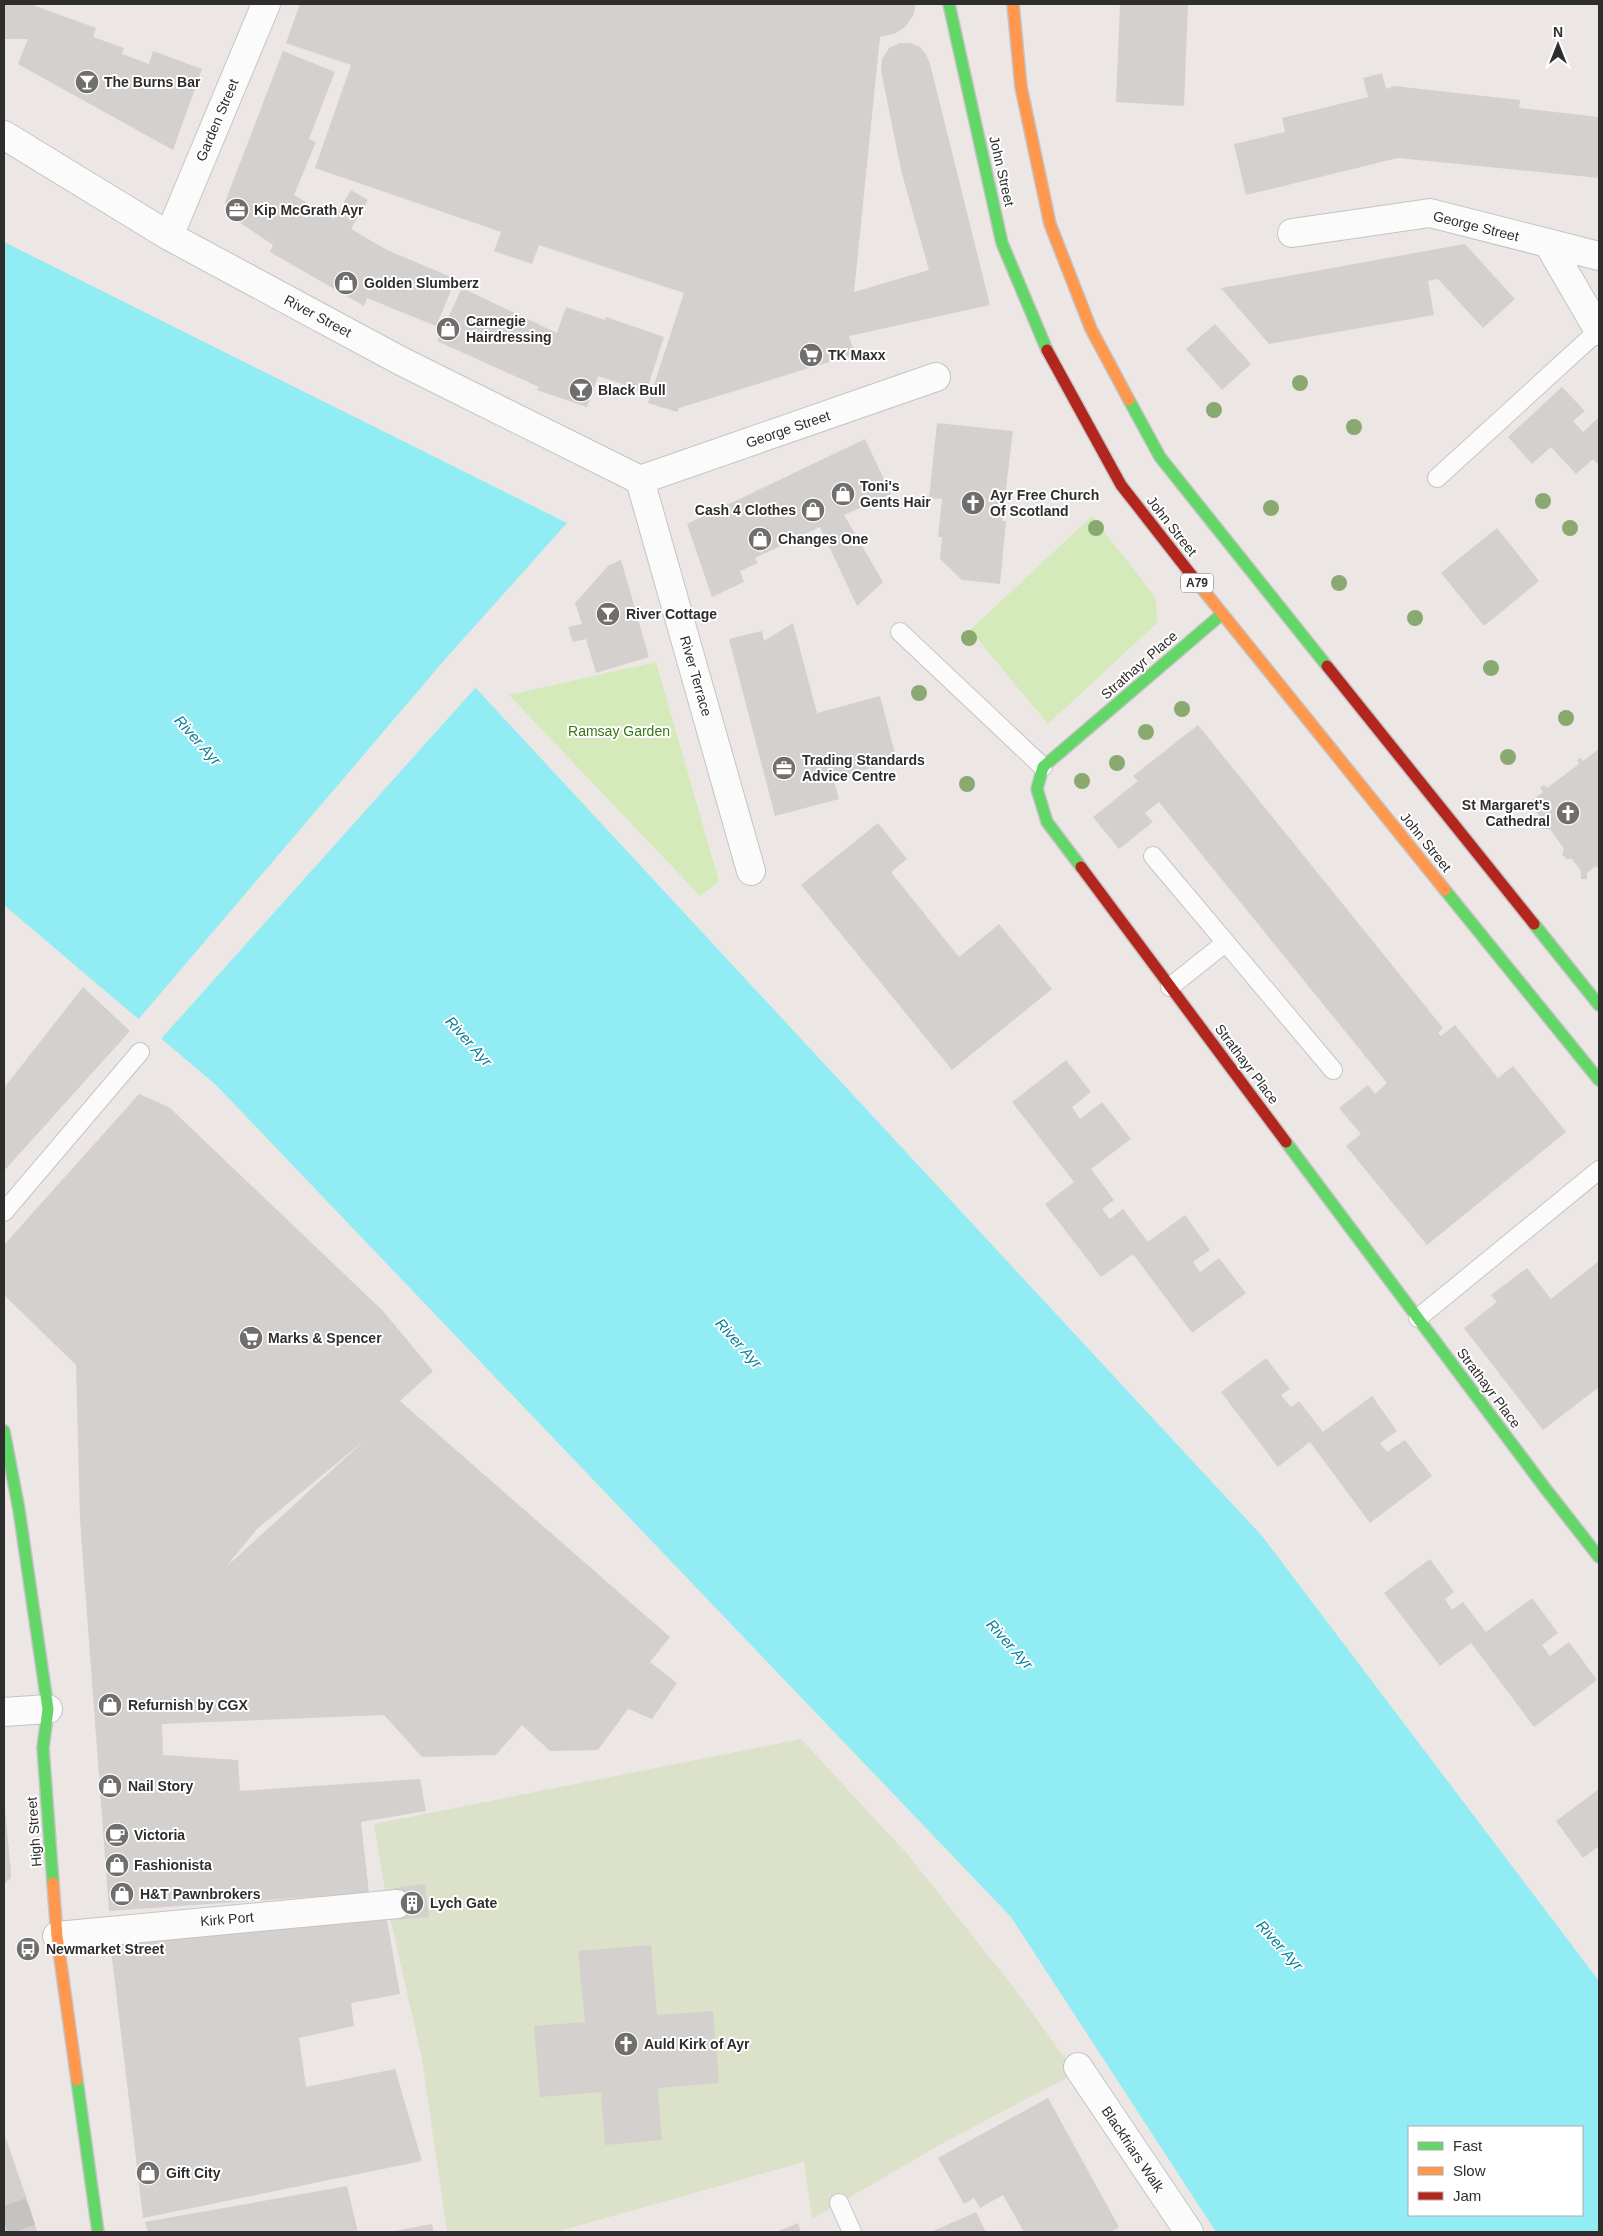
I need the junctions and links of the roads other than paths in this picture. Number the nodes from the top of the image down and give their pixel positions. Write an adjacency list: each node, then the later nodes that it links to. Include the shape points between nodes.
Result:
1 (266, 4): 6 (street, Garden Street)
2 (949, 4): 13 (main road, John Street / A79, via 1002,242 1050,358 1121,485)
3 (1013, 4): 20 (main road, via 1021,87 1050,224 1091,329 1160,457)
4 (4, 135): 6 (street, River Street)
5 (1292, 234): 7 (street, George Street, via 1430,213)
6 (169, 236): 12 (street, River Street, via 399,360)
7 (1549, 245): 8 (street, George Street); 9 (street)
8 (1599, 256)
9 (1599, 330): 11 (lane)
10 (936, 377): 12 (street, George Street)
11 (1438, 478)
12 (640, 480): 17 (street, River Terrace)
13 (1222, 614): 15 (main road, Strathayr Place); 23 (main road, John Street / A79)
14 (900, 632): 15 (lane)
15 (1043, 767): 19 (main road, Strathayr Place, via 1037,789 1047,822)
16 (1153, 856): 18 (lane)
17 (751, 871)
18 (1226, 943): 19 (lane); 22 (lane)
19 (1170, 987): 26 (main road, Strathayr Place)
20 (1599, 1005)
21 (140, 1052): 25 (lane)
22 (1333, 1070)
23 (1599, 1080)
24 (1599, 1170): 26 (lane)
25 (4, 1212)
26 (1418, 1318): 28 (main road, Strathayr Place)
27 (4, 1432): 29 (main road, High Street, via 19,1510)
28 (1599, 1556)
29 (48, 1709): 30 (street); 32 (main road, High Street, via 43,1748)
30 (4, 1712)
31 (397, 1904): 32 (street, Kirk Port)
32 (58, 1936): 35 (main road, High Street)
33 (1078, 2067): 37 (street, Blackfriars Walk)
34 (838, 2203): 36 (lane)
35 (98, 2232)
36 (852, 2232)
37 (1189, 2232)

